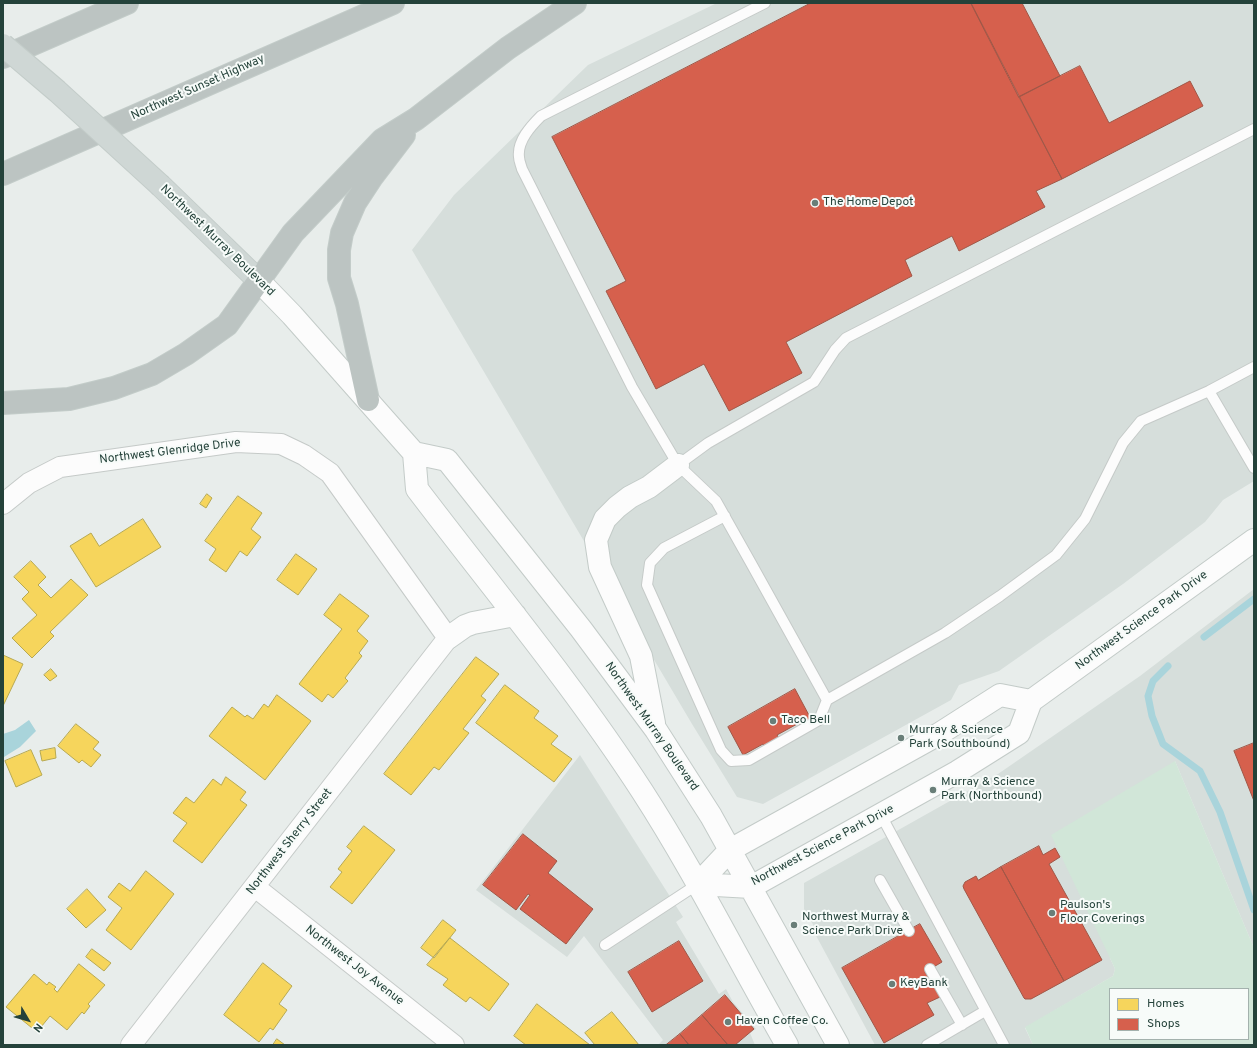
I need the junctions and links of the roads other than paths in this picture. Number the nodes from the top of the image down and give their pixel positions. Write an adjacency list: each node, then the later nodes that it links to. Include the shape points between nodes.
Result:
1 (127, 3): 6 (highway)
2 (393, 3): 9 (highway, Northwest Sunset Highway)
3 (575, 3): 7 (highway, via 508,48)
4 (764, 3): 16 (lane, via 541,116 522,141 518,156 522,169 632,387)
5 (3, 45): 10 (main road, Northwest Murray Boulevard, bridge, via 58,91)
6 (3, 58)
7 (416, 119): 10 (highway, via 382,140 293,233); 13 (highway, via 355,203 342,234 339,250 339,278)
8 (1254, 129): 16 (lane, via 846,338 814,382 708,443)
9 (3, 174)
10 (258, 281): 13 (main road, Northwest Murray Boulevard); 14 (highway, via 227,325 152,374 114,388 69,399)
11 (1254, 367): 12 (lane)
12 (1209, 391): 17 (lane); 23 (lane, via 1141,421 1123,443 1085,519 1056,555 946,633)
13 (368, 400): 15 (main road, Northwest Murray Boulevard)
14 (3, 403)
15 (414, 453): 21 (main road, via 417,489); 25 (main road, Northwest Murray Boulevard, via 447,460 582,629)
16 (678, 465): 19 (lane, via 716,501); 25 (main road, via 617,507 605,519 596,540 600,567 641,656)
17 (1254, 468)
18 (3, 504): 22 (street, Northwest Glenridge Drive, via 29,483 60,467 236,442 281,444 304,455 330,473)
19 (725, 516): 23 (lane); 23 (lane, via 664,548 650,563 647,585 721,750 731,761 749,760 819,720)
20 (1254, 540): 24 (main road, Northwest Science Park Drive)
21 (514, 615): 22 (main road, via 473,623); 29 (main road, via 612,746)
22 (448, 638): 31 (street, Northwest Sherry Street)
23 (827, 700)
24 (1031, 701): 26 (main road, Northwest Science Park Drive, via 1019,732 957,772); 27 (main road, via 1000,695 939,734)
25 (656, 730): 27 (main road, Northwest Murray Boulevard)
26 (881, 814): 30 (main road, Northwest Science Park Drive); 35 (lane)
27 (730, 850): 29 (main road); 30 (main road, Northwest Murray Boulevard)
28 (880, 880): 32 (lane)
29 (698, 884): 30 (main road, Northwest Science Park Drive); 33 (lane); 39 (main road)
30 (751, 887): 40 (main road, Northwest Murray Boulevard)
31 (255, 888): 37 (street, Northwest Sherry Street); 38 (street, Northwest Joy Avenue)
32 (909, 931)
33 (605, 945)
34 (930, 969): 36 (lane)
35 (985, 1011): 36 (lane); 42 (lane)
36 (962, 1025): 41 (lane)
37 (131, 1045)
38 (454, 1045)
39 (787, 1045)
40 (838, 1045)
41 (927, 1045)
42 (1004, 1045)

